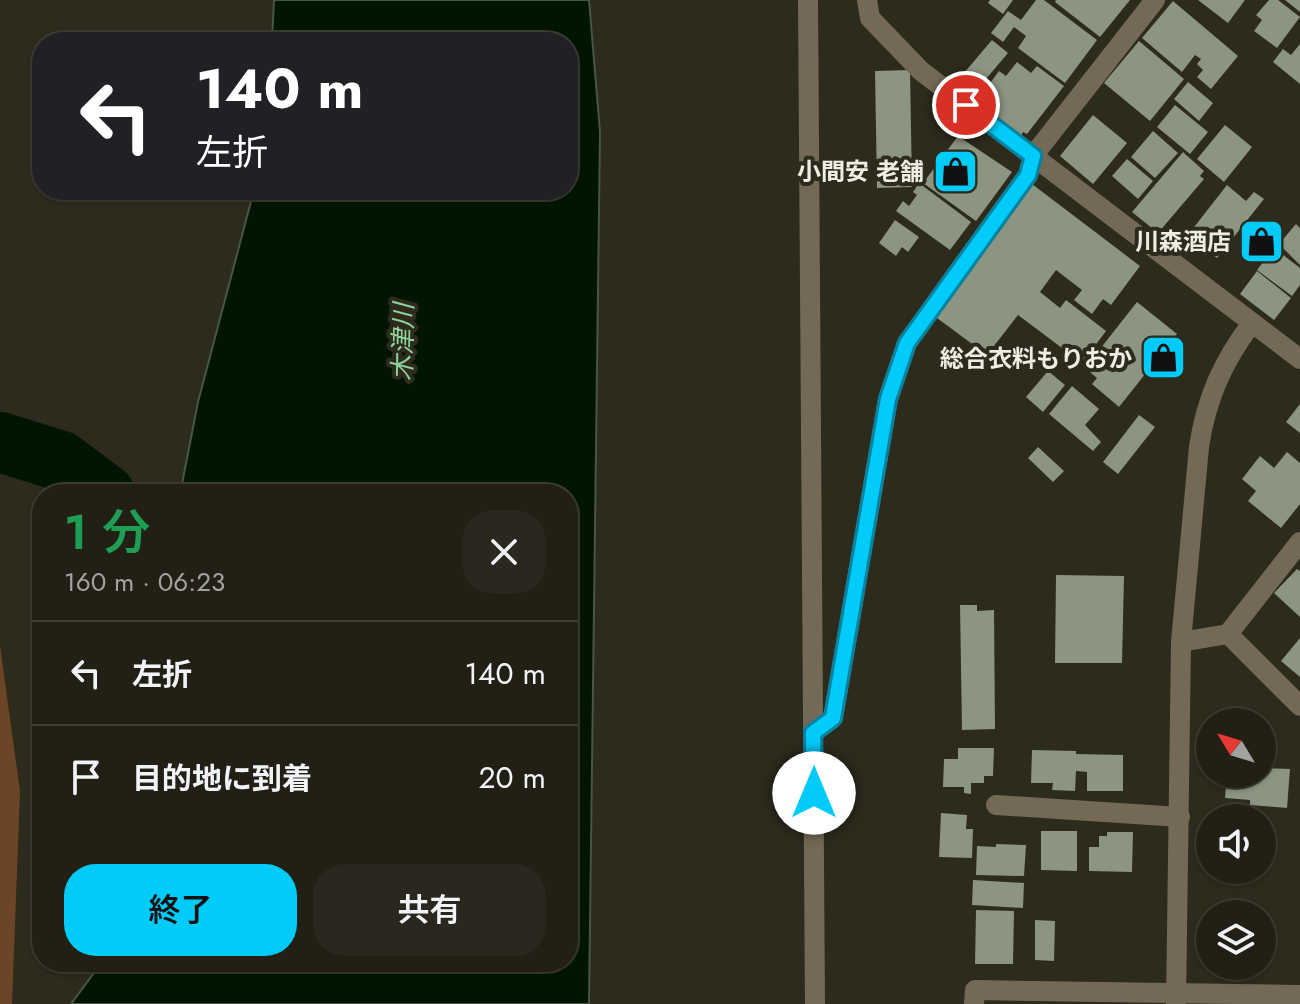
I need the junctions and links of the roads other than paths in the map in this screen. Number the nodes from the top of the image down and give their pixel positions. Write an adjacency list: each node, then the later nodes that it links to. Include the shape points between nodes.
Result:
1 (808, 0): 11 (street)
2 (867, 0): 4 (street, via 870,18 921,71)
3 (1155, 0): 4 (street)
4 (1033, 156): 5 (street); 11 (street, via 1028,175 907,343 888,399 833,718)
5 (1252, 323): 6 (street); 9 (street, via 1223,366 1203,419)
6 (1300, 359)
7 (1300, 542): 8 (street)
8 (1228, 634): 9 (street); 10 (street)
9 (1181, 642): 13 (street)
10 (1300, 706)
11 (813, 733): 16 (street)
12 (996, 805): 13 (street)
13 (1180, 817): 15 (street)
14 (1300, 995): 15 (street)
15 (1176, 999): 17 (street, via 975,990)
16 (815, 1004)
17 (974, 1004)

